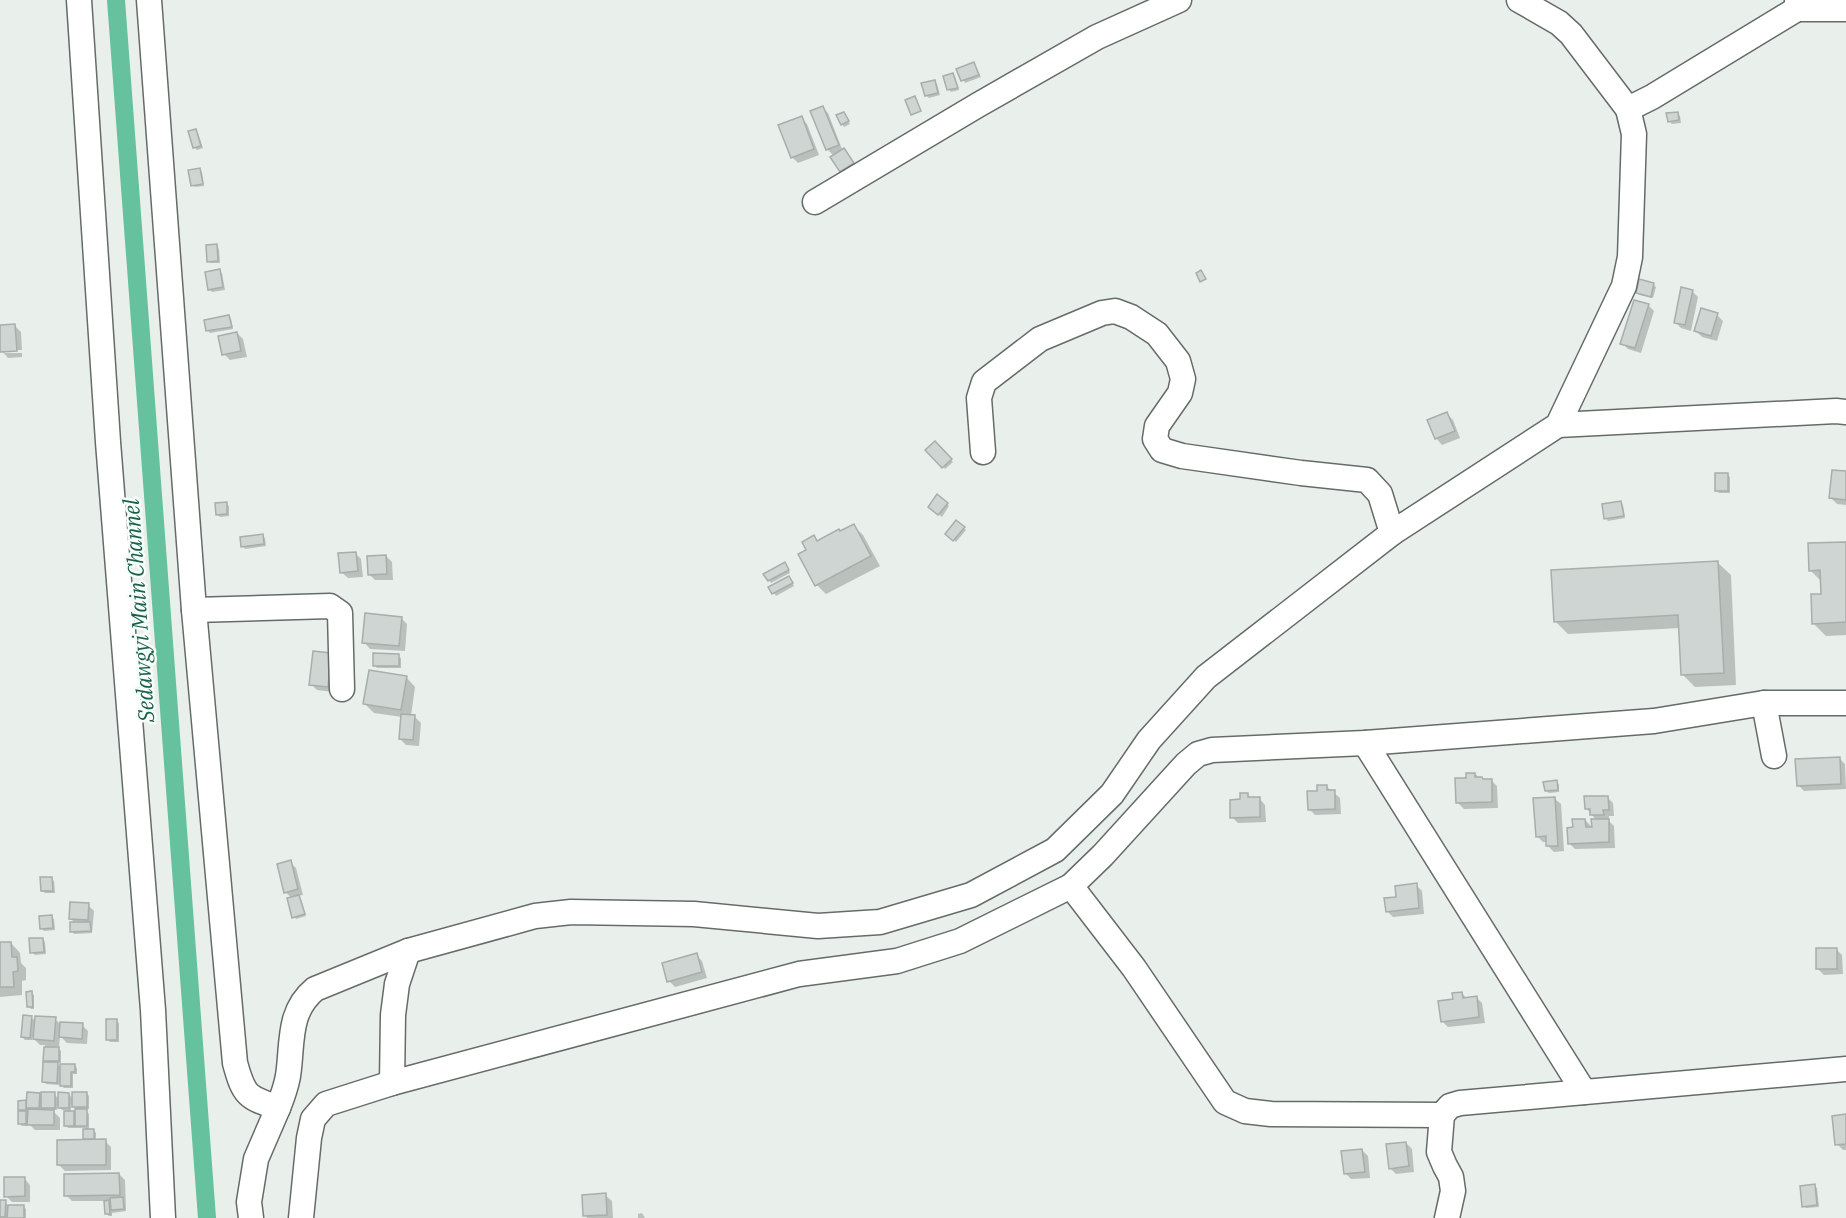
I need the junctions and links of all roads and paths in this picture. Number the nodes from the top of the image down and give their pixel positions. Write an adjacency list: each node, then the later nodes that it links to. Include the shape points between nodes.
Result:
1 (79, 0): 26 (street, via 108,442 153,1010)
2 (149, 0): 13 (street)
3 (1179, 0): 8 (street, via 1097,37)
4 (1519, 0): 7 (street, via 1571,34)
5 (1797, 4): 6 (street); 7 (street)
6 (1846, 9)
7 (1628, 109): 10 (street, via 1634,134 1630,257 1624,286)
8 (815, 202)
9 (1843, 416): 10 (street)
10 (1558, 425): 12 (street)
11 (983, 452): 12 (street, via 979,398 984,382 1040,339 1115,311 1157,334 1178,361 1183,379 1180,393 1157,426 1155,439 1162,450 1182,456 1367,480 1380,495)
12 (1392, 533): 20 (street, via 1206,677 1149,740 1112,794 1055,850 971,895 880,922 818,926 694,914 562,913 535,916)
13 (194, 610): 14 (street, via 335,608 340,613); 24 (street, via 235,1063 240,1083 252,1098)
14 (342, 689)
15 (1764, 703): 16 (street); 17 (street, via 1654,721); 18 (street)
16 (1846, 703)
17 (1365, 743): 19 (street, via 1212,750 1198,754); 23 (street)
18 (1774, 756)
19 (1071, 886): 22 (street, via 960,941 897,961 799,974); 25 (street, via 1134,968 1225,1102 1245,1112 1271,1114)
20 (408, 951): 22 (street, via 397,984 393,1015); 24 (street, via 315,989 304,998 294,1019 287,1078)
21 (1846, 1069): 23 (street)
22 (392, 1083): 28 (street, via 326,1104 313,1119)
23 (1584, 1092): 25 (street, via 1460,1103)
24 (278, 1108): 27 (street, via 256,1159 249,1202)
25 (1443, 1114): 29 (street, via 1439,1152 1453,1191)
26 (163, 1218)
27 (251, 1218)
28 (301, 1218)
29 (1447, 1218)

